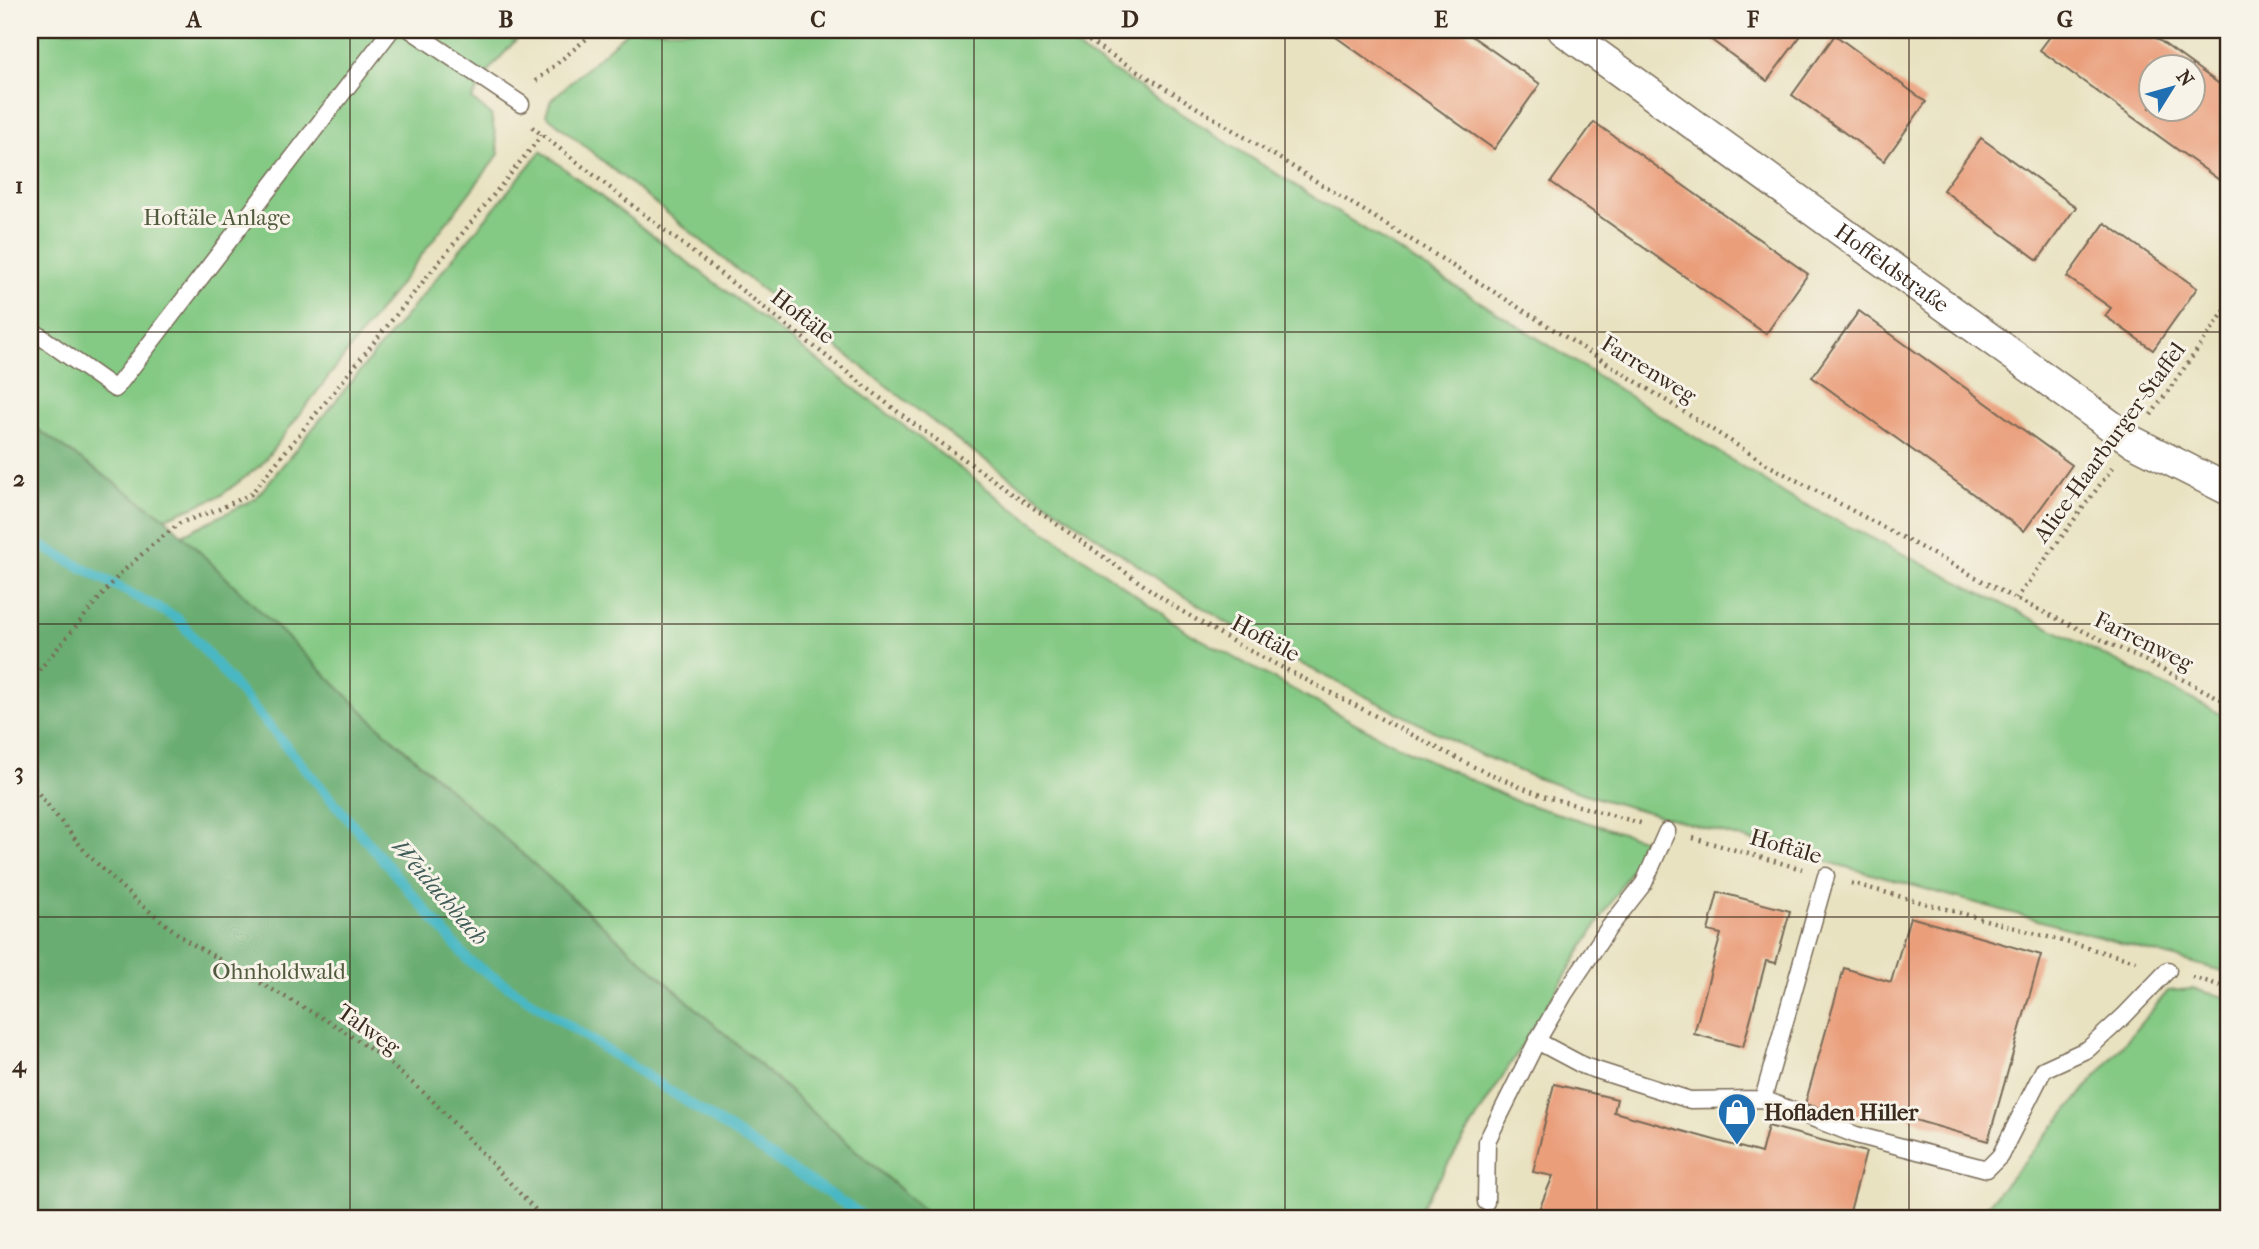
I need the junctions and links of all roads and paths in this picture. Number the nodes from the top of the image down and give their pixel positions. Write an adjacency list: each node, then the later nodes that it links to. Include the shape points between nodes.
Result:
1 (391, 30): 9 (lane, via 115,389)
2 (411, 30): 6 (lane)
3 (597, 30): 6 (path, via 530,87)
4 (1071, 30): 12 (path, Farrenweg, via 1770,466)
5 (1563, 30): 10 (street, Hoffeldstraße)
6 (521, 104): 7 (path, Hoftäle, via 525,121)
7 (542, 135): 13 (path, via 251,494 180,523 119,575); 16 (path, Hoftäle, via 911,422 1175,607 1476,768 1543,796)
8 (2229, 305): 10 (path, Alice-Haarburger-Staffel)
9 (30, 329)
10 (2132, 441): 11 (street, Hoffeldstraße); 12 (path, Alice-Haarburger-Staffel)
11 (2229, 490)
12 (2016, 600): 14 (path, Farrenweg)
13 (30, 681)
14 (2229, 703)
15 (30, 783): 23 (path, Talweg, via 88,855 134,899 187,941 338,1027 383,1058 430,1098)
16 (1667, 831): 17 (path, Hoftäle); 20 (lane, via 1644,883 1601,940)
17 (1826, 876): 18 (path, Hoftäle); 21 (lane)
18 (2168, 970): 19 (path, Hoftäle); 21 (lane, via 2088,1049 2044,1069 2000,1156 1987,1169 1856,1135)
19 (2229, 988)
20 (1537, 1041): 21 (lane, via 1584,1066 1690,1100); 22 (lane, via 1487,1141)
21 (1763, 1099)
22 (1486, 1202)
23 (544, 1219)

